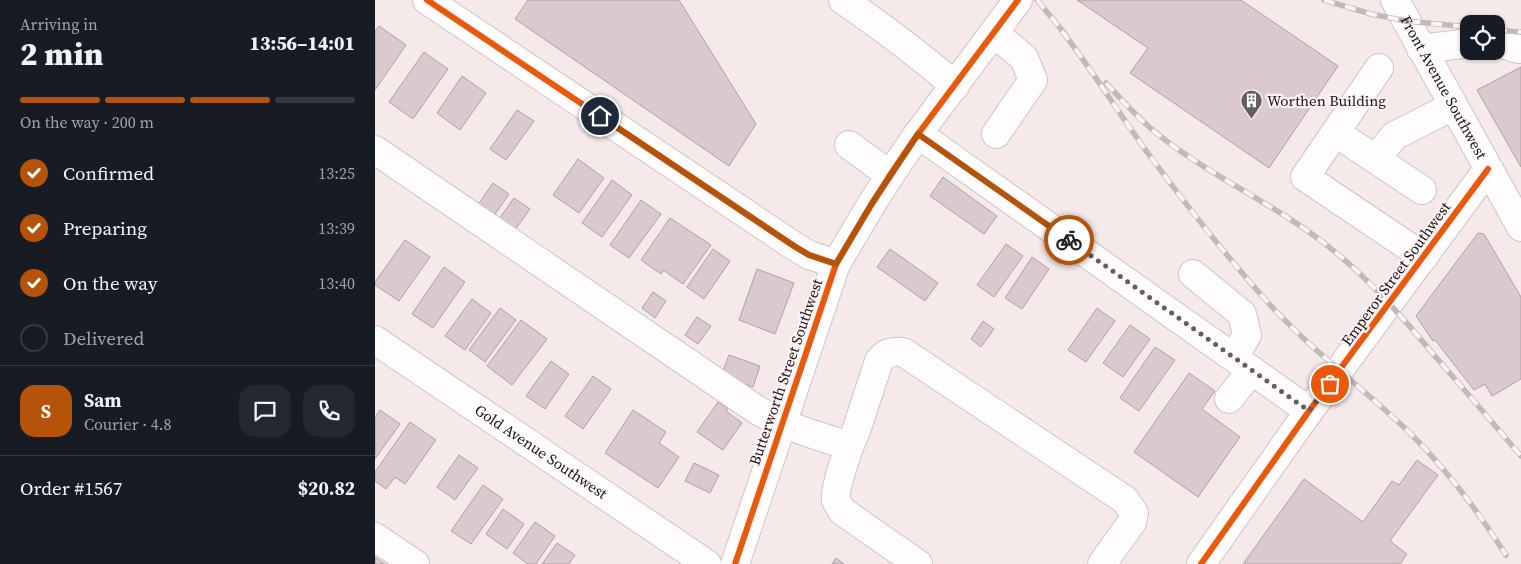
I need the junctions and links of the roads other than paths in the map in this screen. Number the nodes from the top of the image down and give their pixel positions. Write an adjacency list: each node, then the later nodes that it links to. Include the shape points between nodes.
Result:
1 (427, 0): 22 (street, via 794,246)
2 (843, 0): 9 (street)
3 (1395, 0): 7 (street, Front Avenue Southwest)
4 (1014, 2): 5 (street, Butterworth Street Southwest)
5 (994, 33): 9 (street, Butterworth Street Southwest); 13 (street, via 1025,58 1033,80)
6 (1460, 44): 7 (street)
7 (1421, 48): 10 (street, Front Avenue Southwest)
8 (1379, 68): 11 (street)
9 (955, 86): 12 (street, Butterworth Street Southwest)
10 (1453, 106): 16 (street, via 1394,136); 17 (street, Front Avenue Southwest)
11 (1336, 132): 16 (street); 21 (street, via 1305,177)
12 (918, 134): 18 (street, Butterworth Street Southwest); 25 (street)
13 (996, 134)
14 (849, 145): 18 (street)
15 (375, 150): 28 (street, via 757,410)
16 (1376, 159): 19 (street)
17 (1488, 169): 20 (street, Front Avenue Southwest); 21 (street, Emperor Street Southwest)
18 (890, 176): 22 (street, Butterworth Street Southwest)
19 (1422, 190)
20 (1521, 227)
21 (1423, 257): 27 (street, Emperor Street Southwest)
22 (836, 264): 28 (street, Butterworth Street Southwest)
23 (1193, 274): 25 (street, via 1242,314 1247,335)
24 (375, 340): 32 (street, Gold Avenue Southwest)
25 (1243, 363): 26 (street); 27 (street)
26 (1229, 399)
27 (1309, 411): 36 (street, Emperor Street Southwest)
28 (782, 423): 29 (street, via 843,444); 33 (street, Butterworth Street Southwest)
29 (851, 441): 34 (street, via 836,499 842,511); 35 (street, via 879,361 892,351 903,352 1125,500 1134,513 1132,522)
30 (375, 537): 31 (street)
31 (415, 564)
32 (707, 564)
33 (735, 564)
34 (919, 564)
35 (1102, 564)
36 (1201, 564)

